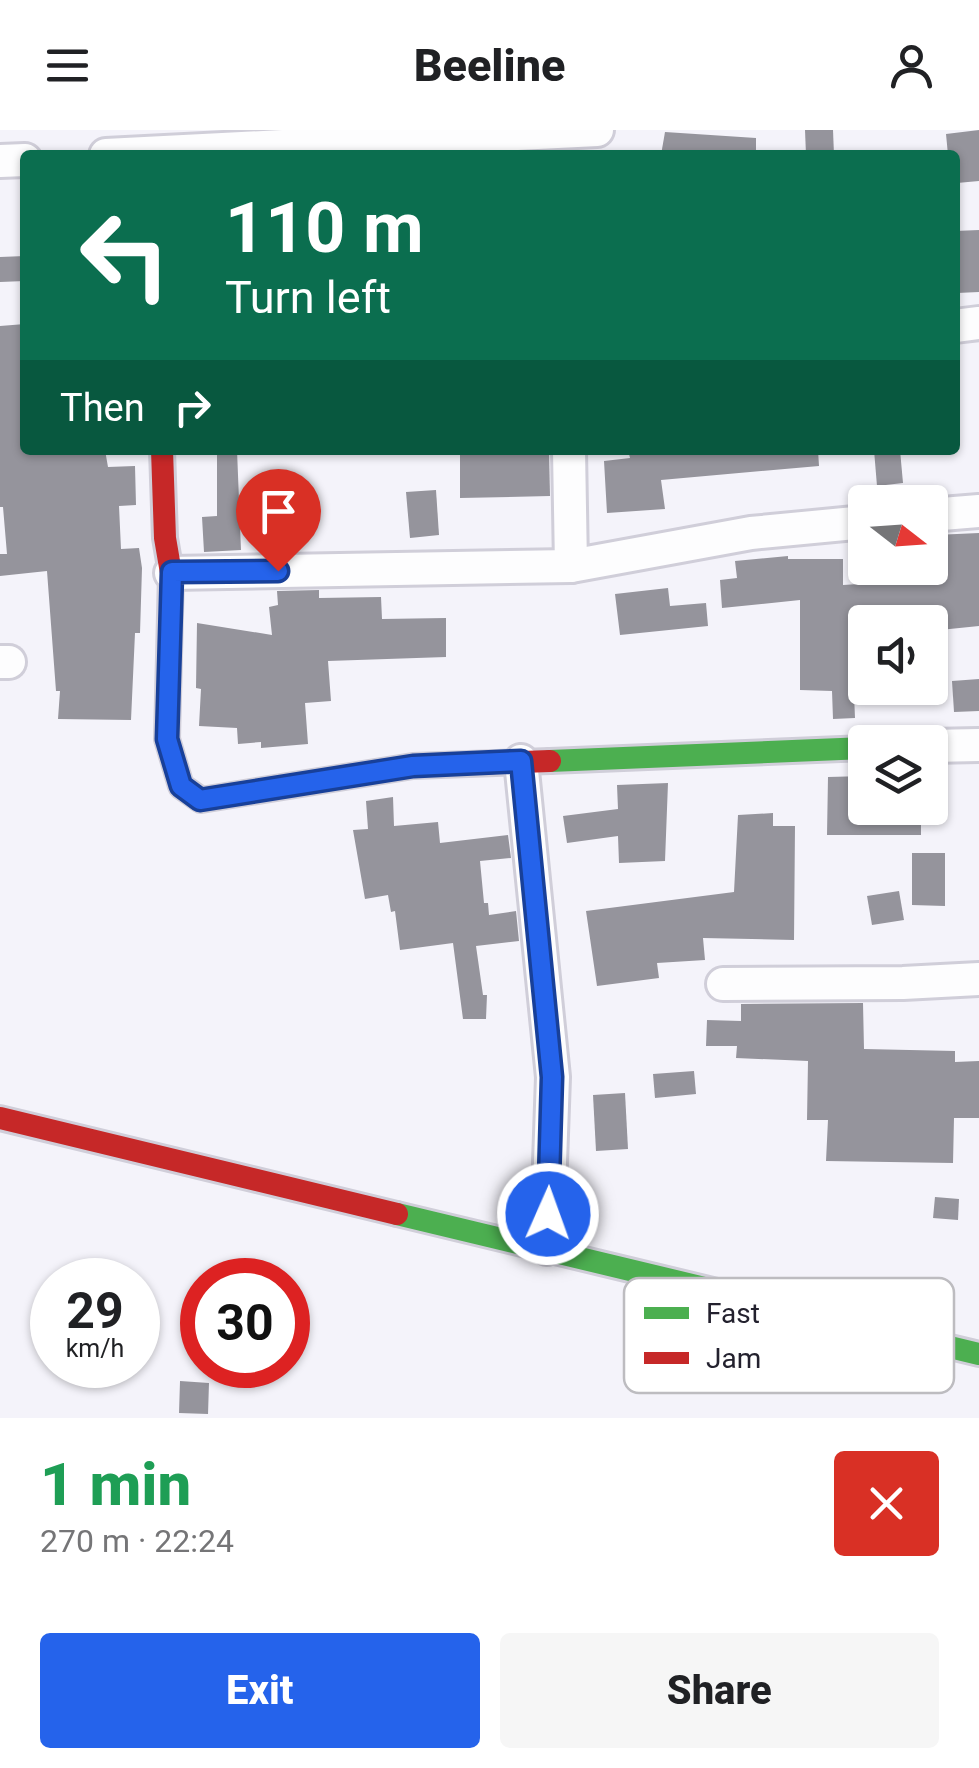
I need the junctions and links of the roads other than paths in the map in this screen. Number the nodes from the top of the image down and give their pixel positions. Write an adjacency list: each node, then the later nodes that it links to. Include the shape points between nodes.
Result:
1 (598, 130): 2 (street)
2 (223, 150)
3 (162, 455): 9 (main road)
4 (569, 455): 8 (street)
5 (979, 510): 6 (street)
6 (948, 513)
7 (848, 524): 8 (street, via 751,533)
8 (571, 566): 9 (street)
9 (172, 572): 13 (main road, via 167,739 181,786 200,800 413,766)
10 (979, 745): 11 (street)
11 (948, 746)
12 (848, 749): 13 (main road)
13 (521, 761): 17 (street, via 552,1077)
14 (979, 979): 15 (street)
15 (722, 984)
16 (0, 1118): 17 (main road)
17 (546, 1248): 18 (main road)
18 (669, 1278)
19 (954, 1348): 20 (main road)
20 (979, 1354)

